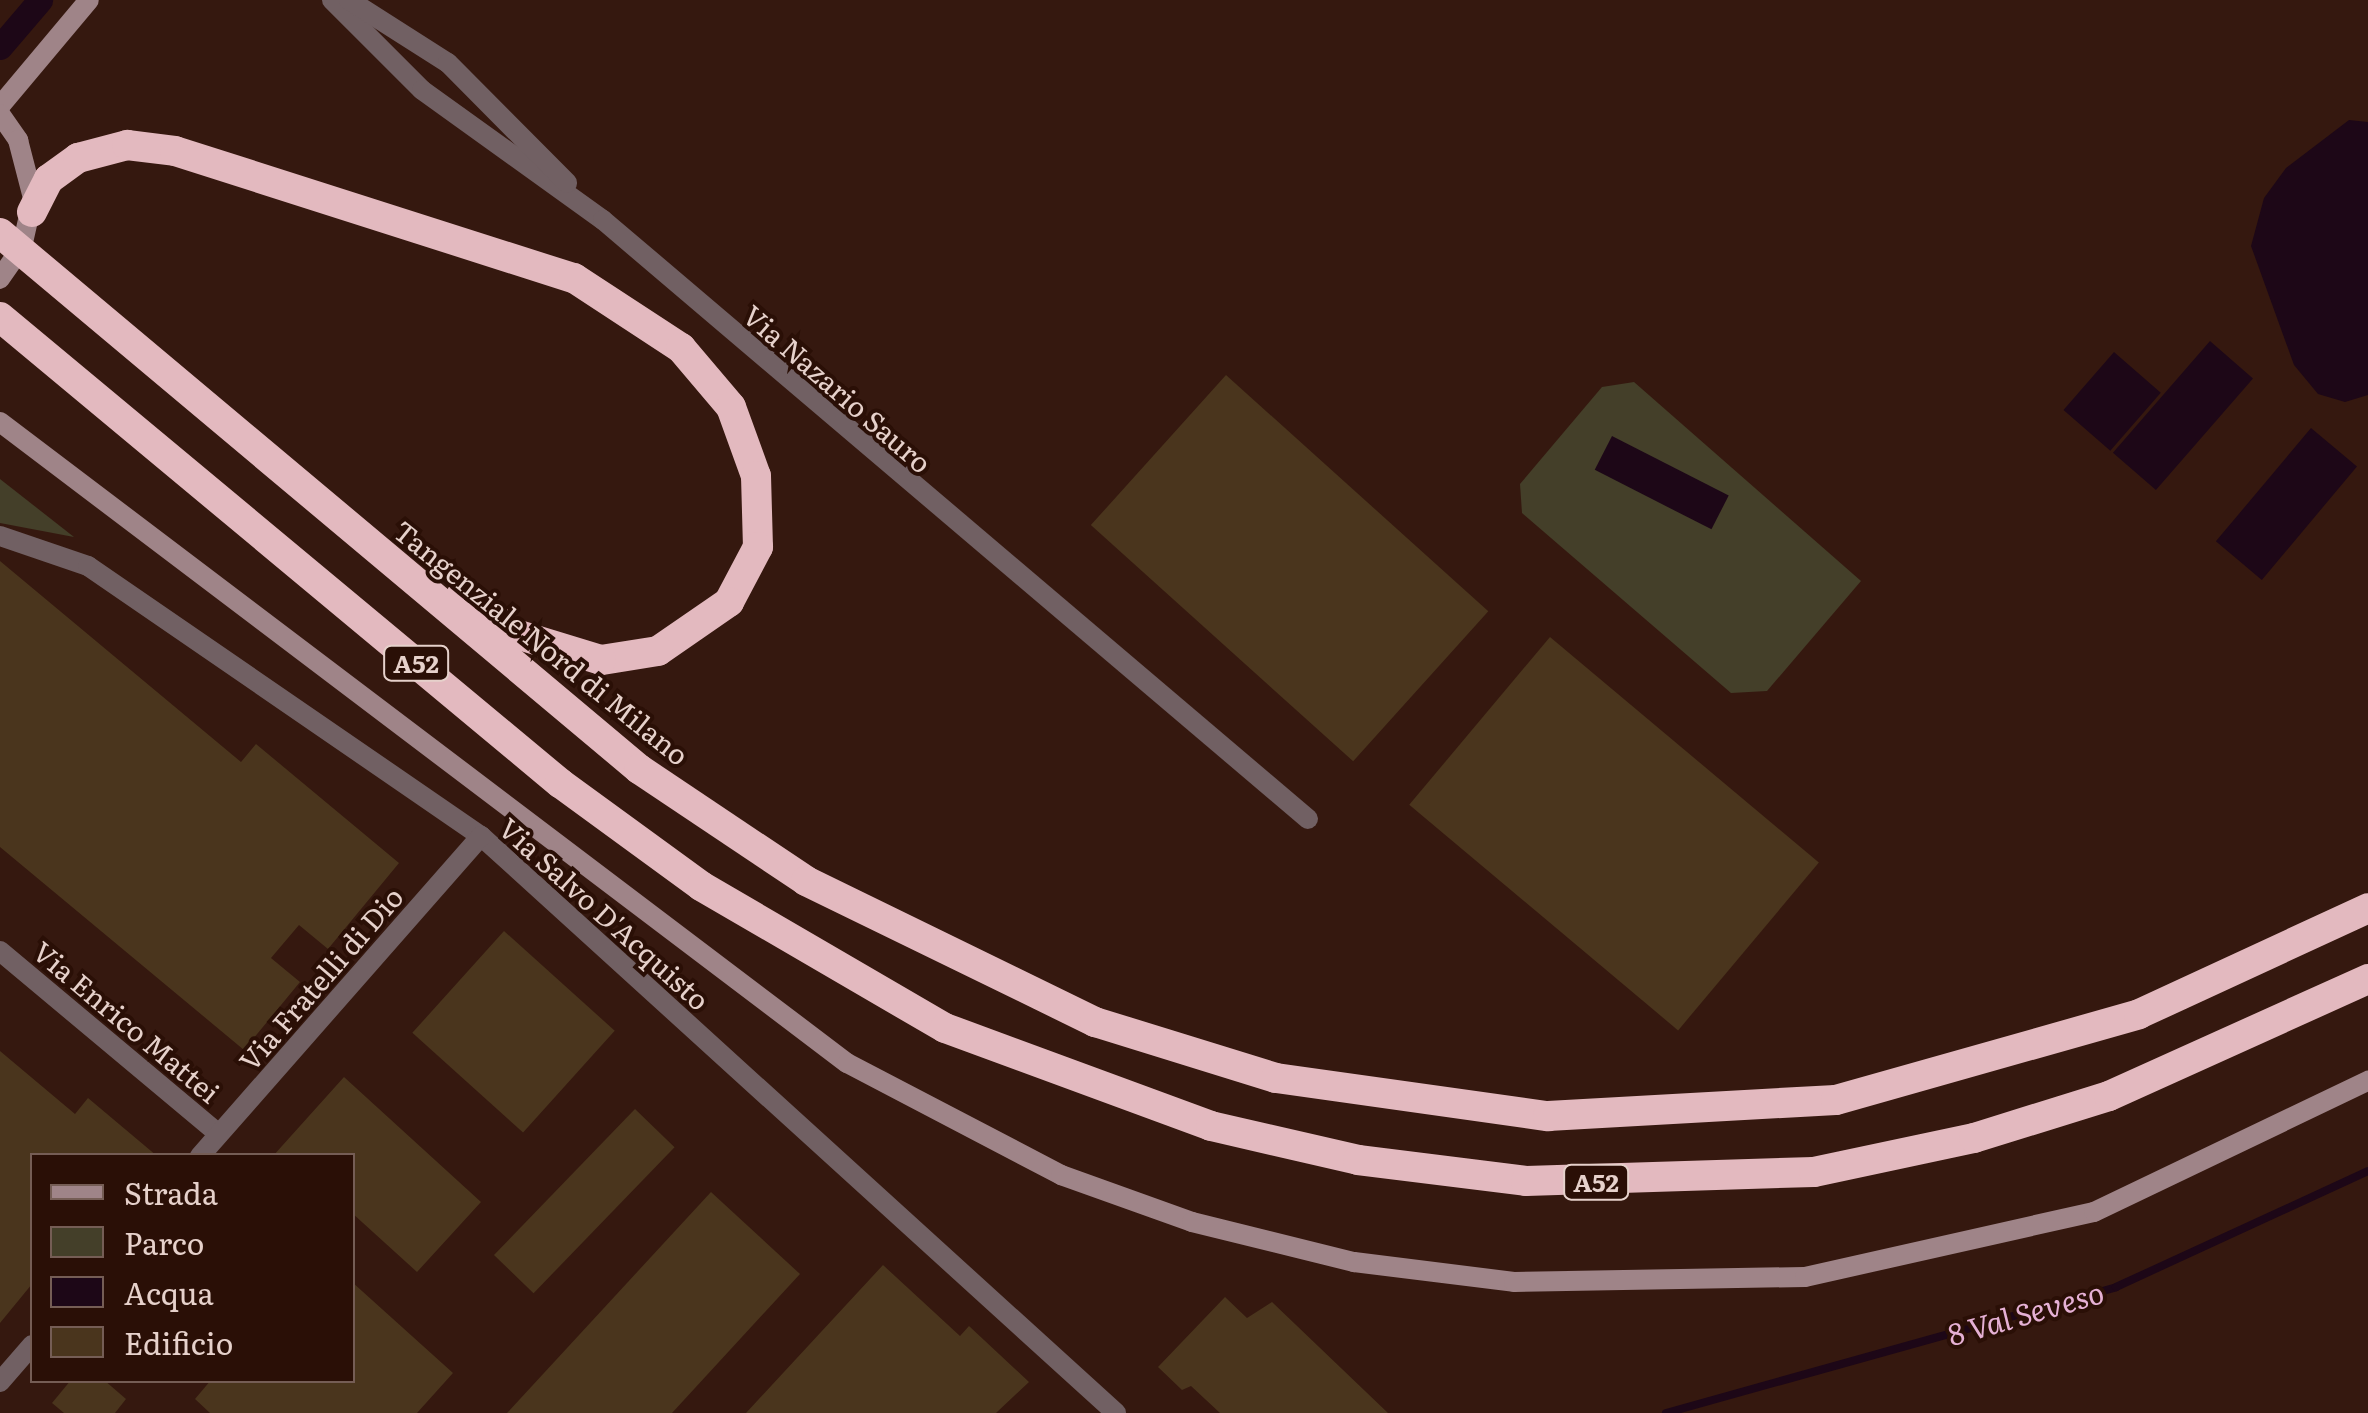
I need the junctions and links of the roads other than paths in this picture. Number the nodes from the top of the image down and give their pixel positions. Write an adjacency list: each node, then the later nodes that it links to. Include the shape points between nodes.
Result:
1 (89, 0): 4 (main road)
2 (332, 0): 7 (street, Via Nazario Sauro, via 422,90)
3 (350, 0): 7 (street, via 448,63)
4 (0, 106)
5 (0, 114): 6 (main road, via 30,174)
6 (32, 212): 9 (main road); 12 (highway, via 49,179 78,158 150,146 574,278 681,348 722,394 752,456 758,547 729,602 694,632 640,656 565,655 478,608)
7 (603, 220): 14 (street, Via Nazario Sauro)
8 (0, 233): 12 (highway, Tangenziale Nord di Milano / A52)
9 (0, 280)
10 (12, 327): 18 (highway, A52, via 560,783 702,886 945,1028 1119,1098 1263,1140 1526,1181 1814,1172 1974,1138 2109,1096)
11 (0, 422): 19 (main road, via 848,1063 1013,1152 1192,1222 1354,1262 1514,1282 1805,1276 2094,1212)
12 (227, 423): 16 (highway, Tangenziale Nord di Milano / A52, via 639,768 806,881 1095,1022 1276,1078 1548,1116 1836,1100 2139,1014)
13 (0, 536): 15 (street, Via Salvo D'Acquisto, via 88,566)
14 (1308, 819)
15 (480, 836): 20 (street, Via Fratelli di Dio); 24 (street, Via Salvo D'Acquisto)
16 (2368, 908)
17 (0, 950): 20 (street, Via Enrico Mattei)
18 (2368, 978)
19 (2368, 1081)
20 (219, 1134): 21 (street, Via Fratelli di Dio)
21 (203, 1153)
22 (30, 1347): 23 (street)
23 (0, 1382)
24 (1116, 1413)

